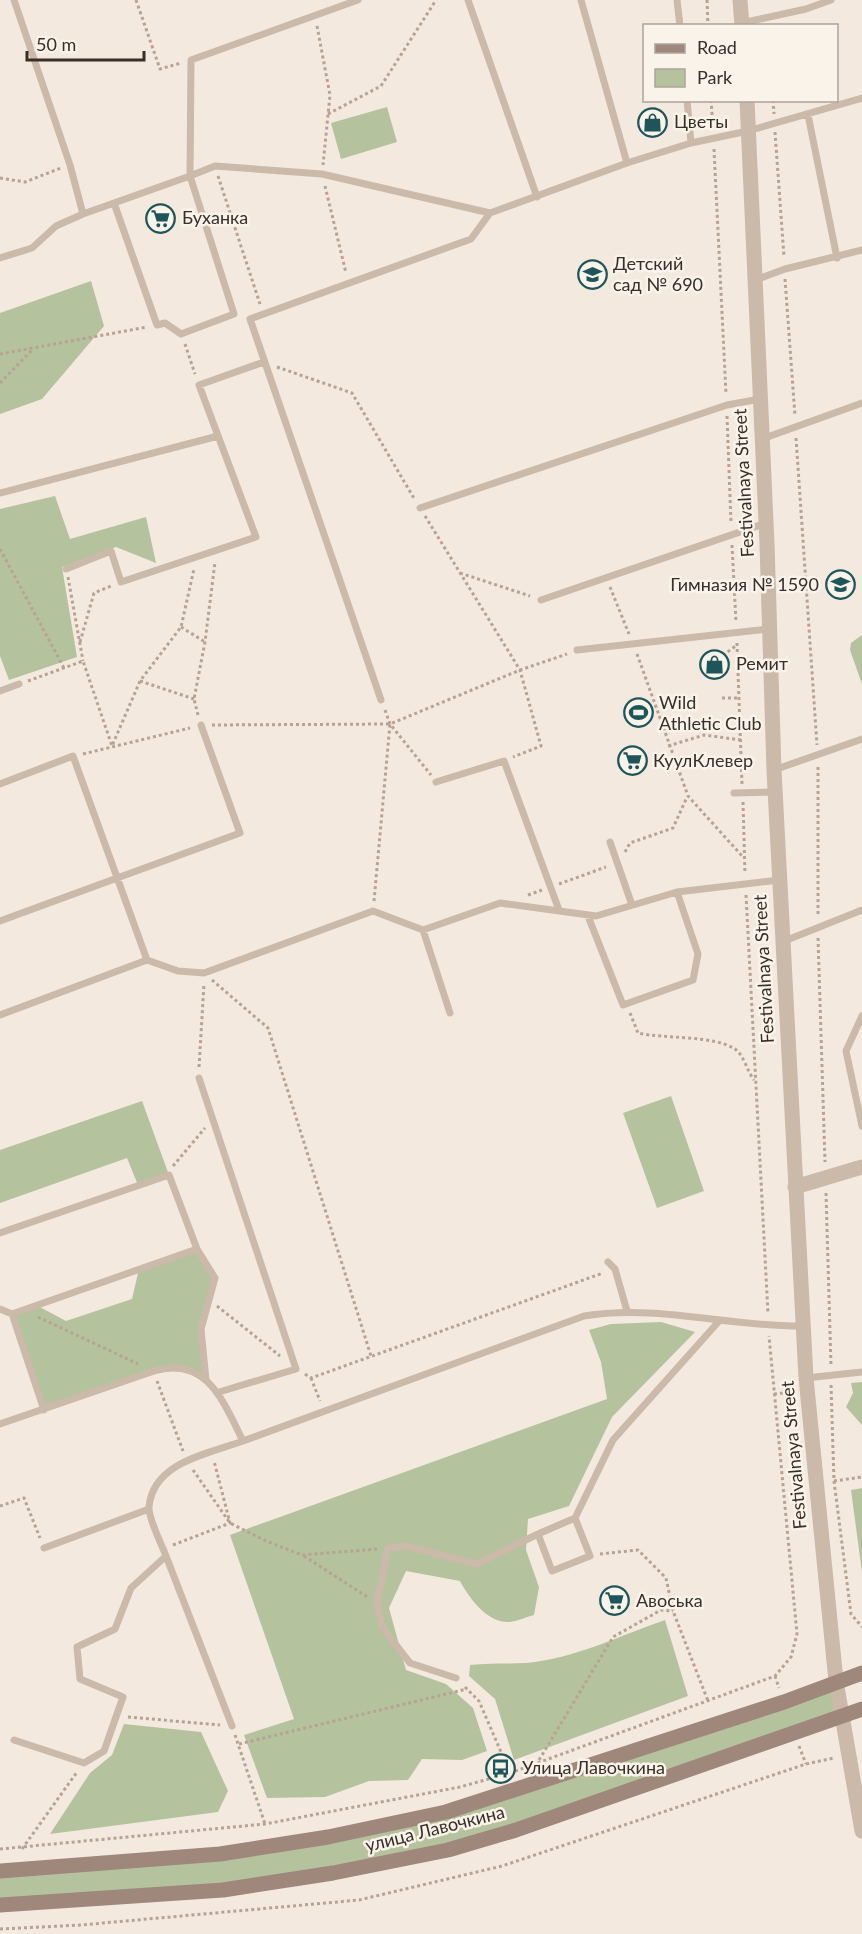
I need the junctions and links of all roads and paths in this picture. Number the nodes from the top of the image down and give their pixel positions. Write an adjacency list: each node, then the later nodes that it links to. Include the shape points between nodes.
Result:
1 (14, 0): 26 (lane)
2 (136, 0): 15 (path, via 159,69)
3 (358, 0): 11 (lane)
4 (436, 0): 20 (path, via 381,86)
5 (468, 0): 31 (lane)
6 (581, 0): 25 (lane)
7 (677, 0): 12 (lane)
8 (707, 0): 13 (path)
9 (742, 0): 14 (street)
10 (831, 0): 14 (lane)
11 (315, 15): 15 (lane); 20 (path, via 330,95)
12 (680, 24)
13 (708, 24)
14 (742, 24)
15 (191, 60): 29 (lane)
16 (862, 98): 21 (lane)
17 (687, 102): 24 (lane)
18 (747, 102): 23 (street, Festivalnaya Street)
19 (773, 102): 22 (path)
20 (328, 114): 28 (path)
21 (808, 115): 22 (lane); 37 (lane)
22 (775, 122): 23 (lane); 38 (path)
23 (748, 131): 24 (lane); 39 (street, Festivalnaya Street)
24 (691, 142): 25 (lane)
25 (627, 163): 31 (lane)
26 (70, 165): 30 (path, via 26,182); 34 (lane)
27 (215, 166): 28 (lane); 29 (lane); 41 (path)
28 (322, 174): 33 (lane); 40 (path)
29 (190, 176): 32 (lane); 43 (lane, via 234,314)
30 (0, 178)
31 (537, 197): 33 (lane)
32 (114, 203): 34 (lane); 42 (lane)
33 (490, 213): 40 (lane, via 471,239)
34 (83, 214): 36 (lane, via 56,226 32,248)
35 (862, 250): 37 (lane)
36 (0, 258)
37 (837, 258): 38 (lane)
38 (785, 269): 39 (lane); 51 (path)
39 (755, 280): 49 (street, Festivalnaya Street)
40 (348, 283): 41 (lane)
41 (264, 314): 46 (lane, via 250,319)
42 (157, 325): 43 (lane, via 165,323); 44 (path)
43 (181, 334): 47 (path)
44 (34, 347): 45 (path); 48 (path)
45 (0, 354)
46 (264, 362): 52 (lane, via 199,385); 55 (path, via 352,393); 81 (lane)
47 (197, 380)
48 (0, 383)
49 (760, 399): 53 (street, Festivalnaya Street); 55 (lane, via 727,405)
50 (862, 403): 51 (lane)
51 (795, 427): 53 (lane); 90 (path)
52 (218, 436): 54 (lane); 58 (lane, via 256,537)
53 (762, 439): 56 (street, Festivalnaya Street)
54 (0, 493)
55 (420, 508): 60 (path)
56 (766, 524): 61 (lane); 65 (street, Festivalnaya Street)
57 (0, 549): 73 (path)
58 (216, 551): 62 (lane); 64 (path, via 194,568); 66 (path)
59 (66, 568): 62 (lane, via 111,551); 67 (path)
60 (458, 572): 63 (path); 74 (path)
61 (606, 578): 63 (lane); 68 (path)
62 (120, 582): 67 (path, via 94,593)
63 (541, 600)
64 (181, 627): 66 (path); 75 (path)
65 (769, 629): 68 (lane); 92 (street, Festivalnaya Street)
66 (205, 642): 80 (path)
67 (80, 644): 72 (path)
68 (633, 644): 70 (lane); 88 (path)
69 (737, 645): 71 (path)
70 (578, 650): 74 (path)
71 (718, 659)
72 (83, 661): 73 (path); 87 (path)
73 (64, 668): 76 (path)
74 (520, 670): 83 (path); 91 (path, via 541,746)
75 (140, 681): 80 (path); 87 (path)
76 (19, 684): 77 (lane)
77 (0, 691)
78 (722, 698): 79 (path)
79 (739, 698)
80 (194, 699): 84 (path)
81 (381, 699)
82 (388, 718): 83 (path)
83 (390, 724): 84 (path); 93 (path); 103 (path)
84 (201, 725): 87 (path); 99 (lane, via 240,833)
85 (862, 739): 90 (lane)
86 (741, 740): 88 (path, via 704,735)
87 (112, 746): 89 (path)
88 (668, 746): 98 (path, via 688,796)
89 (73, 756): 94 (lane); 99 (lane)
90 (818, 756): 92 (lane); 108 (path)
91 (504, 760): 93 (lane); 104 (lane)
92 (774, 770): 95 (street, Festivalnaya Street)
93 (436, 782)
94 (0, 784)
95 (775, 792): 96 (lane); 100 (street, Festivalnaya Street)
96 (734, 793)
97 (610, 842): 102 (lane)
98 (744, 859)
99 (119, 877): 107 (lane); 111 (lane)
100 (779, 880): 101 (lane); 110 (street, Festivalnaya Street)
101 (676, 892): 102 (lane); 113 (lane, via 698,954 693,980)
102 (632, 905): 106 (lane)
103 (373, 910): 109 (lane); 112 (lane)
104 (559, 910): 106 (lane); 109 (lane, via 500,903)
105 (862, 910): 108 (lane)
106 (588, 916): 113 (lane)
107 (0, 921)
108 (818, 929): 110 (lane); 121 (path)
109 (423, 930): 114 (lane)
110 (782, 942): 124 (street, Festivalnaya Street)
111 (147, 960): 112 (lane, via 178,971); 115 (lane)
112 (204, 973): 117 (path); 137 (path, via 268,1028)
113 (623, 1005): 118 (path, via 638,1033 698,1039 734,1048)
114 (450, 1012)
115 (0, 1015)
116 (862, 1016): 120 (lane, via 846,1051)
117 (199, 1078): 119 (lane)
118 (755, 1081)
119 (212, 1119): 122 (path); 138 (lane)
120 (862, 1126)
121 (824, 1157)
122 (177, 1159)
123 (862, 1167): 124 (street)
124 (795, 1187): 136 (street, Festivalnaya Street)
125 (826, 1199): 141 (path)
126 (0, 1233): 127 (lane, via 170,1175)
127 (196, 1249): 130 (lane, via 215,1278); 132 (lane)
128 (608, 1262): 129 (lane)
129 (615, 1269): 133 (lane); 137 (path)
130 (209, 1299): 138 (path); 144 (lane, via 201,1329)
131 (0, 1309): 134 (lane)
132 (23, 1310): 134 (lane); 139 (path)
133 (627, 1311): 135 (lane); 147 (lane, via 584,1316)
134 (12, 1314): 146 (lane)
135 (720, 1320): 136 (lane); 156 (lane, via 613,1440)
136 (803, 1326): 143 (street, Festivalnaya Street)
137 (371, 1356): 142 (path)
138 (296, 1369): 142 (path); 145 (lane)
139 (154, 1371): 144 (lane, via 178,1367); 146 (lane); 151 (path)
140 (862, 1372): 141 (lane)
141 (831, 1375): 143 (lane); 153 (path)
142 (311, 1378): 147 (path)
143 (806, 1378): 170 (street, Festivalnaya Street)
144 (206, 1380): 145 (lane)
145 (219, 1392): 149 (lane)
146 (44, 1410): 148 (lane)
147 (325, 1412): 149 (lane)
148 (0, 1424)
149 (243, 1441): 150 (lane)
150 (212, 1453): 151 (lane); 157 (path)
151 (187, 1461): 155 (lane, via 166,1472 156,1483); 157 (path)
152 (862, 1477): 153 (path)
153 (834, 1481): 166 (path, via 851,1614)
154 (0, 1506): 159 (path, via 24,1498)
155 (149, 1509): 159 (lane); 161 (lane)
156 (575, 1518): 158 (lane); 163 (lane)
157 (230, 1523): 161 (path); 162 (path)
158 (538, 1534): 160 (lane, via 477,1564 407,1546); 163 (lane, via 552,1571)
159 (44, 1548)
160 (388, 1548): 162 (path); 164 (lane)
161 (164, 1552): 174 (lane, via 131,1588 115,1629 78,1647 80,1679 123,1696); 176 (lane)
162 (302, 1555): 164 (path)
163 (590, 1556): 165 (path, via 638,1550 666,1578)
164 (377, 1602): 169 (lane, via 382,1627 410,1663)
165 (673, 1611): 172 (path); 179 (path, via 661,1610 613,1637)
166 (862, 1627)
167 (862, 1673): 170 (main road, улица Лавочкина)
168 (775, 1676): 172 (path)
169 (456, 1678): 171 (path)
170 (836, 1681): 175 (street, Festivalnaya Street); 186 (main road, улица Лавочкина, via 773,1706 446,1812 328,1838 220,1854)
171 (467, 1689): 178 (path); 181 (path, via 479,1701)
172 (708, 1701): 179 (path)
173 (862, 1709): 175 (main road, улица Лавочкина)
174 (116, 1716): 176 (path); 180 (lane, via 104,1751)
175 (841, 1717): 183 (street, Festivalnaya Street); 187 (main road, улица Лавочкина, via 448,1850 223,1890)
176 (232, 1726): 178 (path)
177 (14, 1740): 180 (lane)
178 (238, 1744): 182 (path)
179 (538, 1761): 181 (path)
180 (84, 1763): 185 (path)
181 (510, 1773): 182 (path, via 460,1787)
182 (265, 1824): 185 (path)
183 (862, 1832)
184 (0, 1849): 185 (path)
185 (22, 1849)
186 (0, 1871)
187 (0, 1905)

